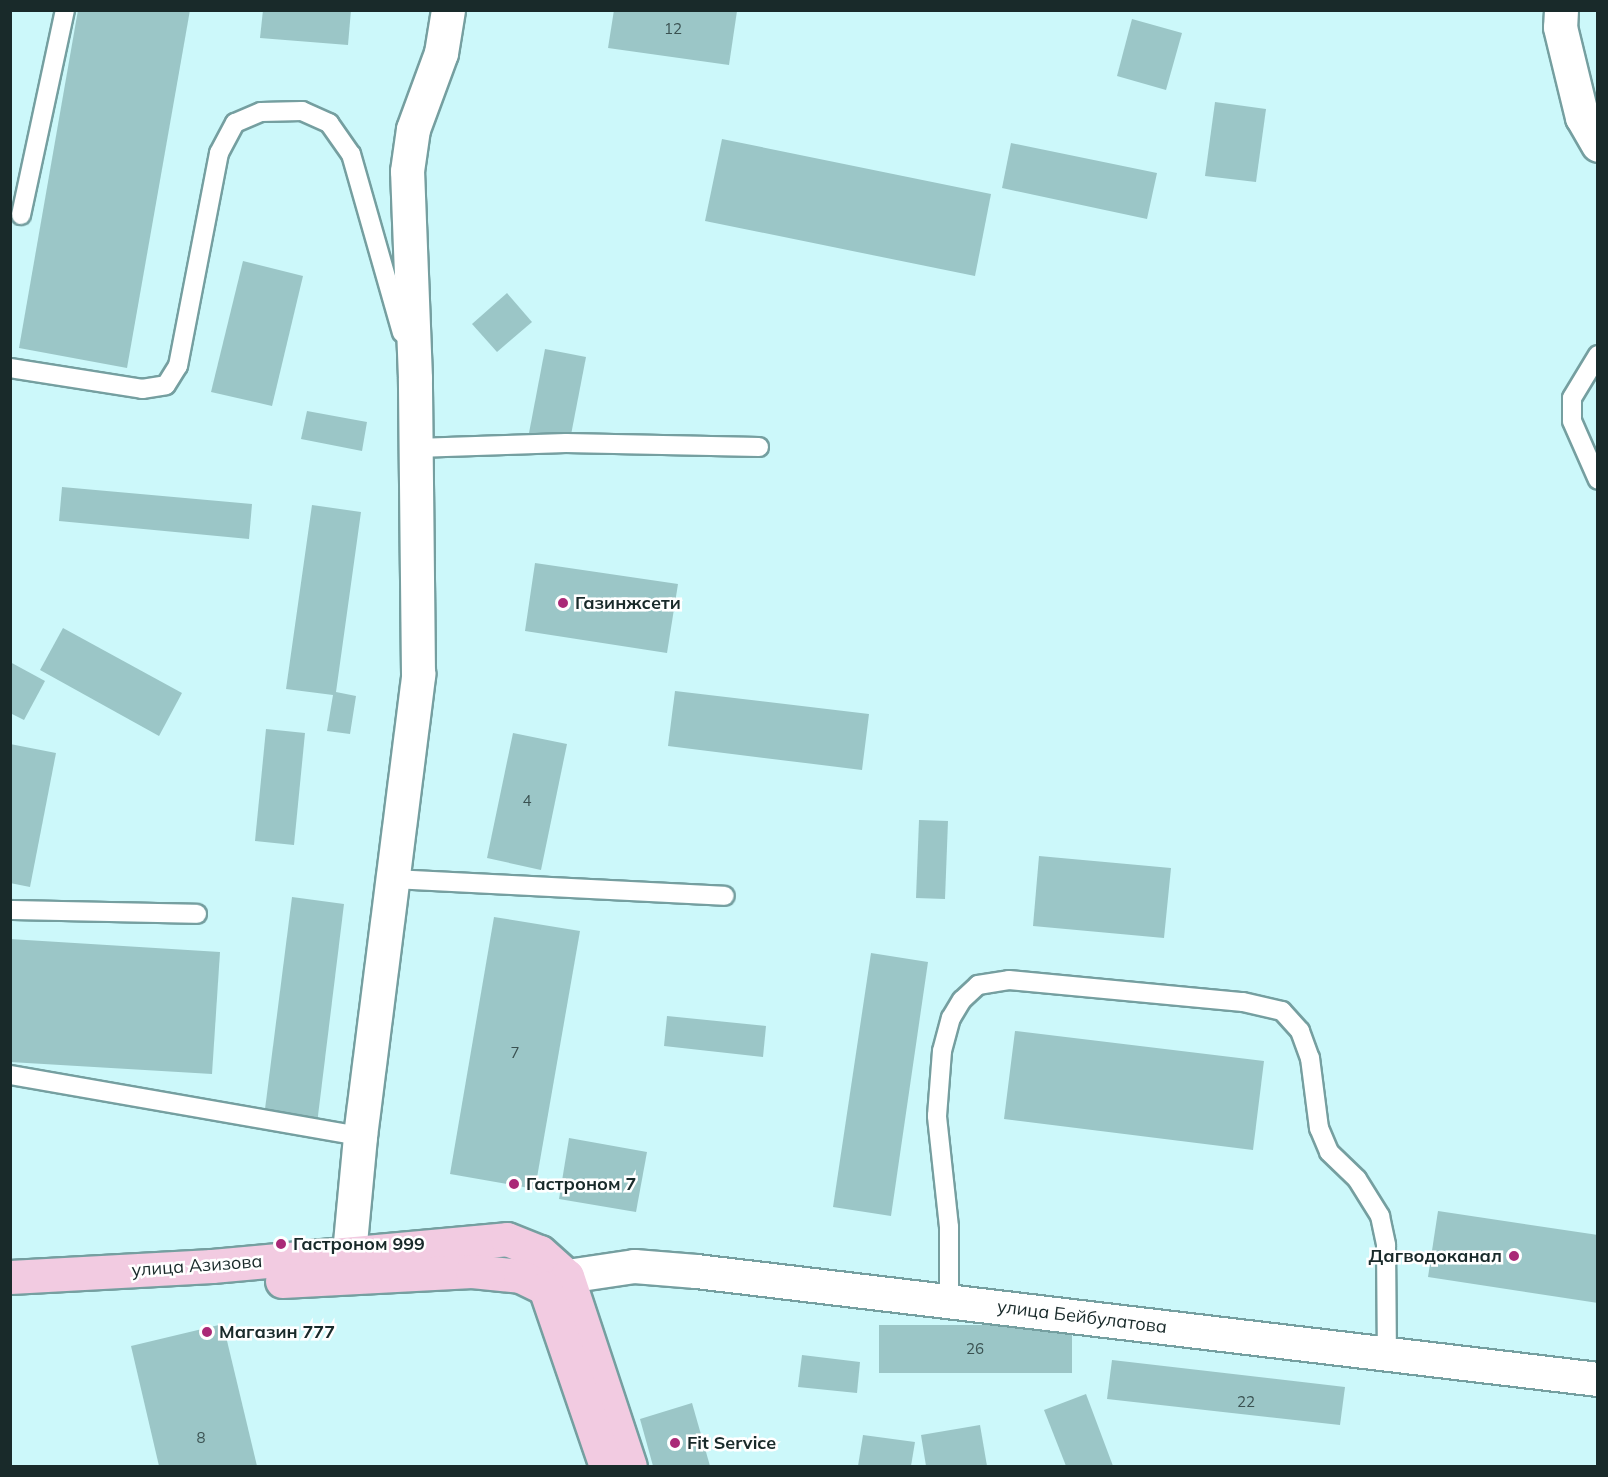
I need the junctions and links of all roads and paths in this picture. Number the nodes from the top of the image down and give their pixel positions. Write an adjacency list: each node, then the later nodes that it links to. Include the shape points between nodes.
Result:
1 (65, 10): 5 (lane)
2 (448, 10): 8 (street, via 441,53 413,129 407,171)
3 (1561, 10): 4 (street, via 1560,27 1582,117)
4 (1598, 145)
5 (21, 215)
6 (1598, 355): 11 (lane, via 1572,398 1572,421)
7 (10, 368): 8 (lane, via 142,389 166,385 178,366 219,153 235,123 261,112 303,111 329,123 351,154)
8 (415, 378): 10 (street)
9 (759, 447): 10 (lane, via 566,443)
10 (416, 448): 12 (street, via 418,674)
11 (1598, 480)
12 (392, 879): 13 (lane); 17 (street)
13 (725, 896)
14 (10, 910): 15 (lane)
15 (197, 914)
16 (10, 1075): 17 (lane)
17 (360, 1136): 18 (street)
18 (349, 1253): 19 (main road, улица Азизова, via 212,1266); 20 (main road, улица Азизова, via 507,1239 540,1252)
19 (10, 1276)
20 (567, 1276): 22 (street, улица Бейбулатова, via 634,1266); 26 (main road)
21 (10, 1299): 25 (main road, улица Азизова, via 472,1270 520,1276 545,1288)
22 (949, 1301): 23 (street, улица Бейбулатова); 23 (lane, via 950,1237 937,1116 942,1051 951,1018 962,1000 978,986 1009,980 1243,1002 1282,1011 1300,1031 1310,1058 1319,1128 1329,1152 1357,1179 1380,1216 1386,1245)
23 (1387, 1353): 24 (street, улица Бейбулатова)
24 (1598, 1379)
25 (606, 1467)
26 (630, 1467)

